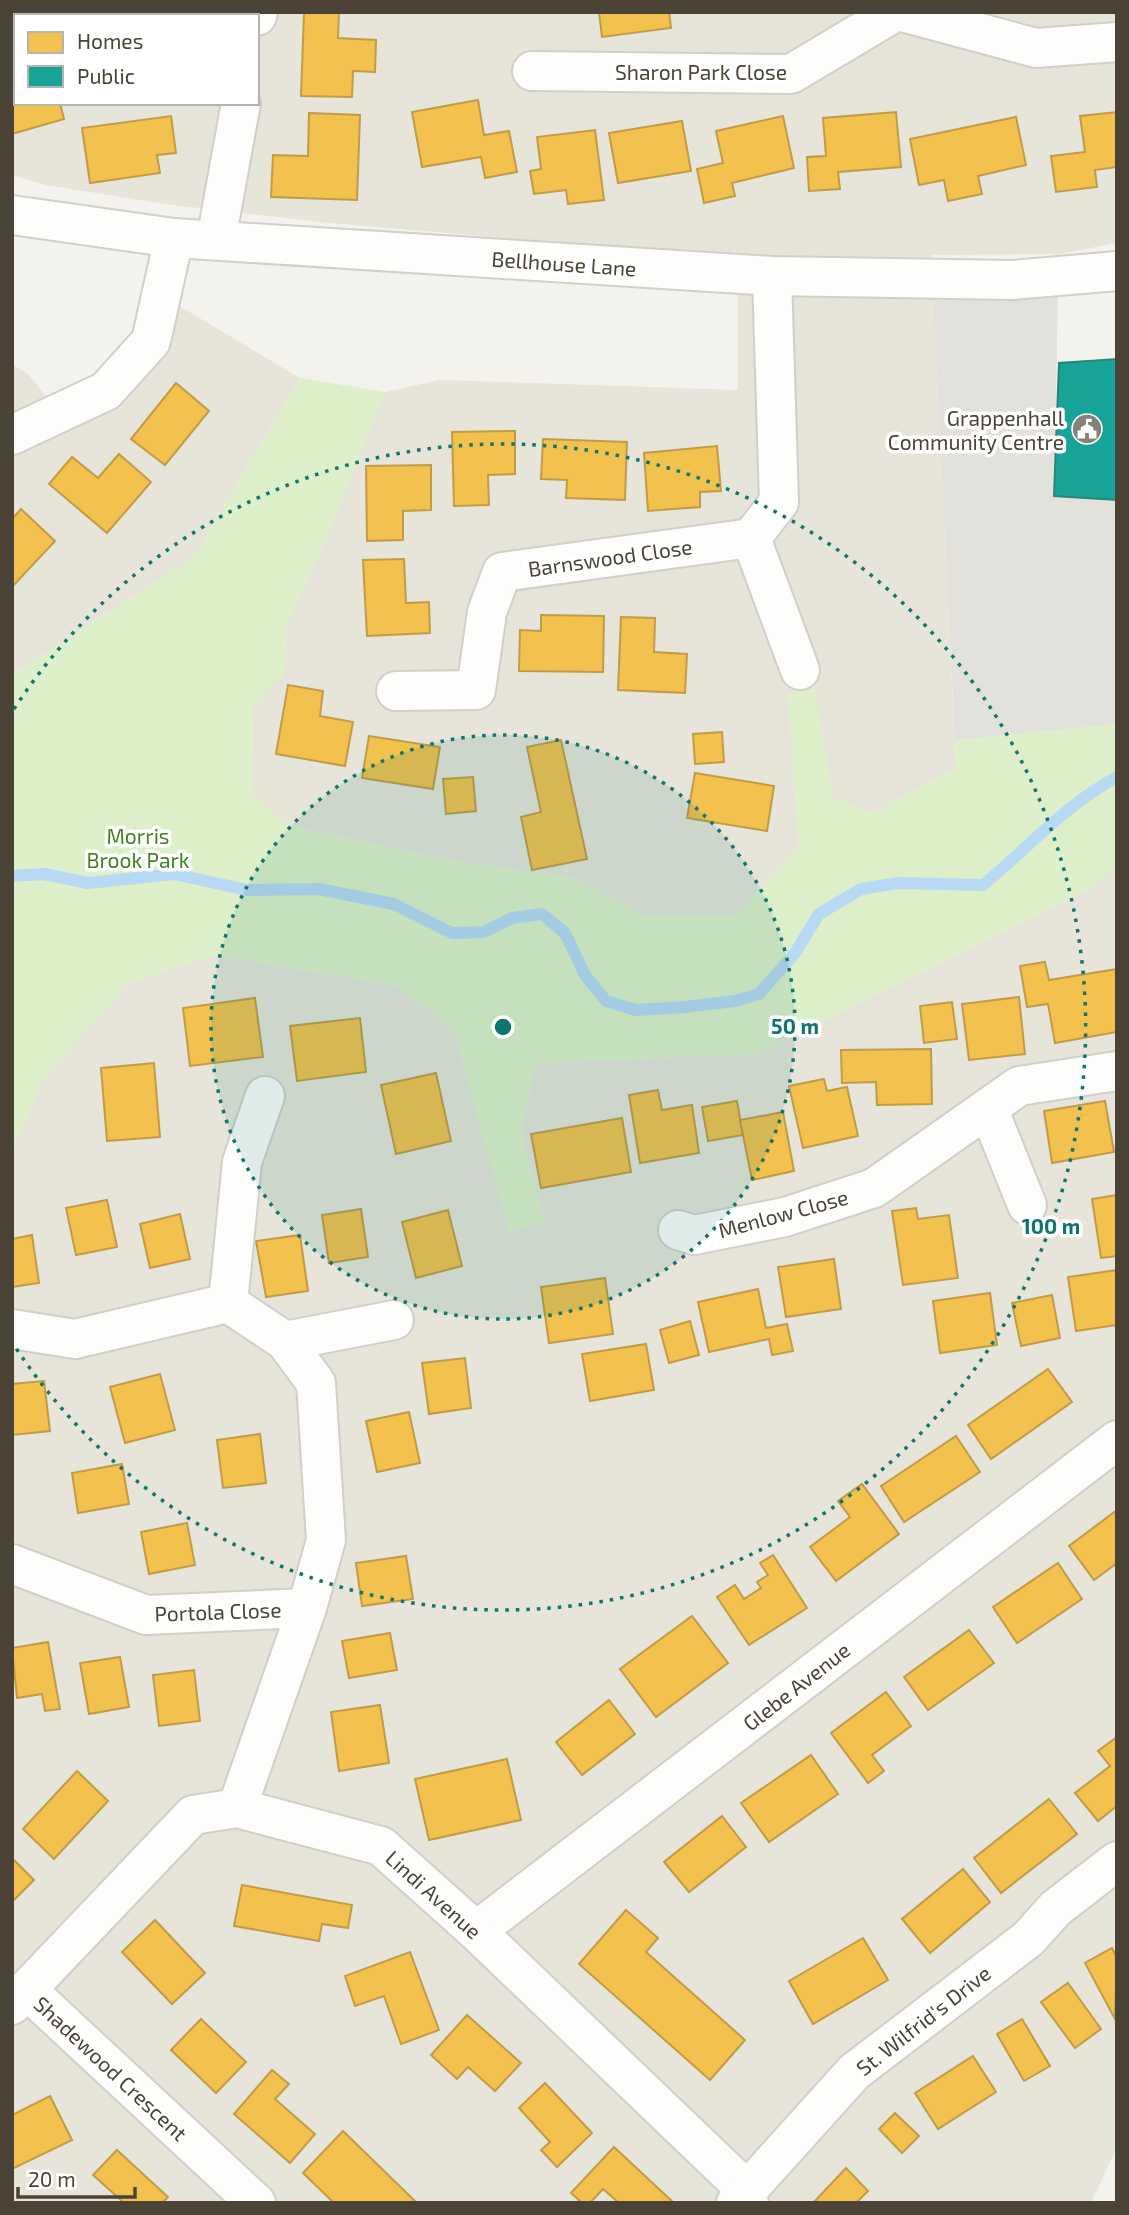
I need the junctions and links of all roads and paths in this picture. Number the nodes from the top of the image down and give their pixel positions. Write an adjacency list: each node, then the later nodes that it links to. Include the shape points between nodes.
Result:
1 (895, 12): 4 (street, Sharon Park Close, via 791,74)
2 (902, 12): 3 (street, via 1036,48)
3 (1117, 42)
4 (532, 71)
5 (241, 105): 8 (street)
6 (12, 215): 7 (street, Bellhouse Lane)
7 (174, 238): 8 (street, Bellhouse Lane); 11 (street, via 151,341 106,391)
8 (216, 240): 10 (street, Bellhouse Lane)
9 (1117, 271): 10 (street, Bellhouse Lane, via 1012,280)
10 (772, 276): 12 (street, via 779,502)
11 (12, 435)
12 (751, 538): 13 (street); 14 (street, Barnswood Close, via 502,572 487,612 476,690)
13 (800, 670)
14 (396, 691)
15 (1117, 1071): 17 (street, Menlow Close, via 1019,1086)
16 (265, 1096): 20 (street, via 242,1162)
17 (988, 1108): 18 (street); 19 (street, Menlow Close, via 874,1188 785,1217 695,1235)
18 (1027, 1205)
19 (678, 1230)
20 (228, 1303): 22 (street, via 75,1339); 23 (street, Portola Close)
21 (394, 1320): 23 (street)
22 (12, 1329)
23 (285, 1341): 26 (street, Portola Close, via 316,1383 326,1540)
24 (1117, 1440): 29 (street, Glebe Avenue)
25 (12, 1563): 26 (street, Portola Close, via 146,1615)
26 (307, 1608): 27 (street, Portola Close)
27 (237, 1808): 29 (street, Lindi Avenue, via 381,1846); 30 (street, Lindi Avenue, via 192,1815)
28 (1117, 1861): 31 (street, St. Wilfrid's Drive, via 1056,1908 1028,1939 854,2073)
29 (476, 1931): 31 (street, Lindi Avenue, via 737,2181)
30 (19, 1997): 32 (street, Shadewood Crescent)
31 (743, 2200)
32 (256, 2203)

